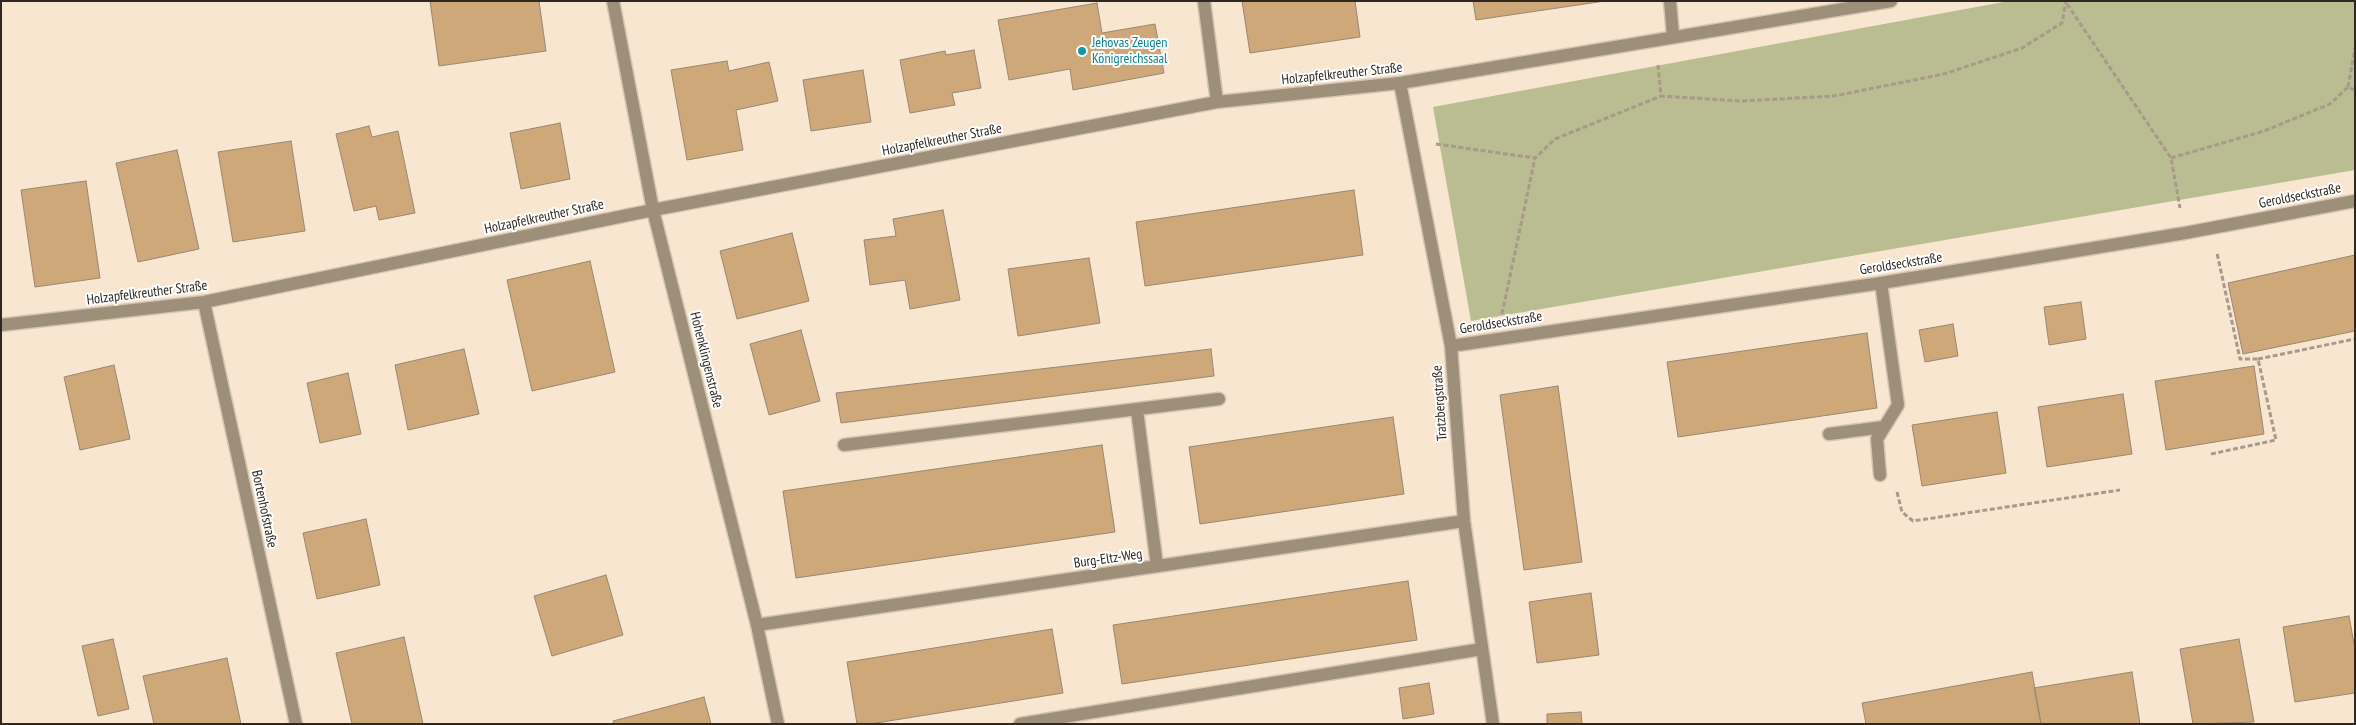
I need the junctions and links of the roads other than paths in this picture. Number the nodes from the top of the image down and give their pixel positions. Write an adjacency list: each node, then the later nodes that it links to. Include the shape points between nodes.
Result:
1 (613, 1): 9 (street, Hohenklingenstraße)
2 (1204, 1): 7 (street)
3 (1670, 1): 5 (street)
4 (1891, 1): 5 (street, Holzapfelkreuther Straße)
5 (1673, 36): 6 (street, Holzapfelkreuther Straße)
6 (1400, 83): 7 (street, Holzapfelkreuther Straße); 13 (street, Tratzbergstraße)
7 (1217, 102): 9 (street, Holzapfelkreuther Straße)
8 (2355, 201): 10 (street, Geroldseckstraße, via 2185,233)
9 (653, 210): 11 (street, Holzapfelkreuther Straße); 22 (street, Hohenklingenstraße)
10 (1881, 282): 13 (street, Geroldseckstraße); 16 (street, via 1898,405)
11 (204, 302): 12 (street, Holzapfelkreuther Straße); 24 (street, Bortenhofstraße)
12 (1, 325)
13 (1451, 346): 20 (street, Tratzbergstraße)
14 (1219, 400): 15 (street)
15 (1137, 410): 18 (street); 21 (street)
16 (1884, 427): 17 (street); 19 (street, via 1877,439)
17 (1829, 434)
18 (844, 445)
19 (1880, 475)
20 (1464, 521): 21 (street, Burg-Eltz-Weg); 23 (street, Tratzbergstraße)
21 (1157, 566): 22 (street, Burg-Eltz-Weg)
22 (756, 625): 25 (street, Hohenklingenstraße)
23 (1482, 649): 26 (street); 27 (street, Tratzbergstraße)
24 (296, 724)
25 (778, 724)
26 (1020, 724)
27 (1493, 724)

